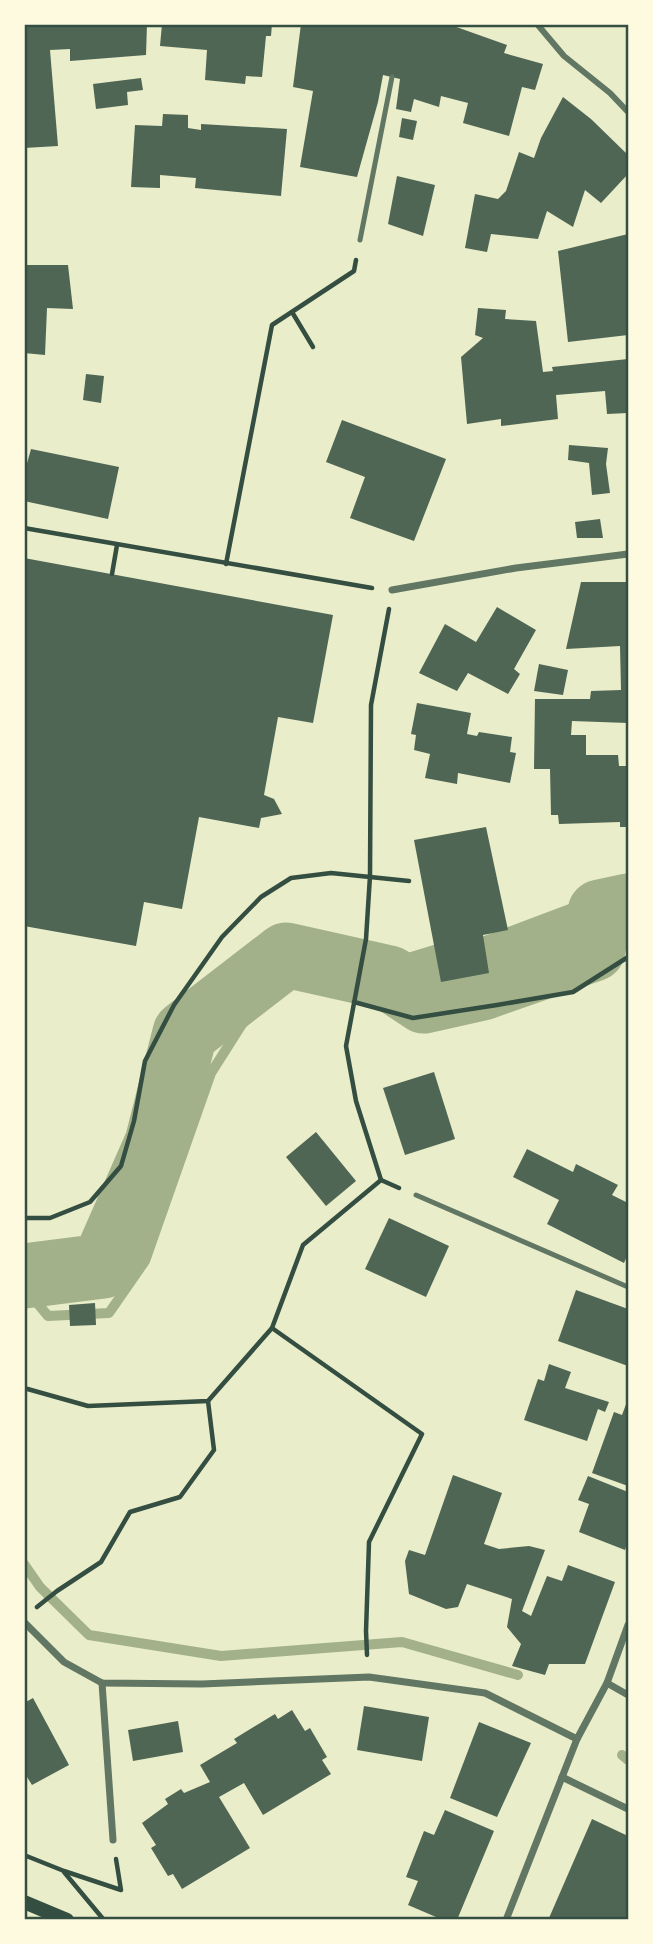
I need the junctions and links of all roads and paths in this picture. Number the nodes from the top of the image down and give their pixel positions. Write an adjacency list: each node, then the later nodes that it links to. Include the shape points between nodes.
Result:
1 (537, 24): 3 (street, via 564,56)
2 (392, 77): 4 (lane)
3 (628, 112)
4 (360, 240): 5 (path, via 354,271)
5 (292, 312): 6 (path); 10 (path, via 272,325)
6 (313, 347)
7 (24, 528): 8 (path)
8 (117, 545): 10 (path); 11 (path)
9 (628, 554): 12 (street)
10 (226, 564): 12 (path)
11 (112, 574)
12 (392, 590): 13 (path, via 371,705)
13 (370, 876): 14 (path); 16 (path, via 366,939); 19 (path, via 331,873 291,878 261,897 222,937 174,1005 145,1061 121,1166 90,1202 50,1218)
14 (409, 881)
15 (628, 957): 16 (path, via 573,992 497,1005 413,1018)
16 (354, 1002): 17 (path, via 346,1046 356,1101)
17 (381, 1180): 18 (path); 21 (path, via 303,1245)
18 (416, 1195): 20 (lane)
19 (24, 1217)
20 (628, 1287)
21 (272, 1328): 23 (path); 27 (path, via 422,1434 369,1542)
22 (24, 1388): 23 (path, via 88,1406)
23 (208, 1401): 24 (path, via 214,1450 180,1497 130,1512 100,1562)
24 (37, 1607)
25 (24, 1622): 28 (street, via 64,1662)
26 (628, 1625): 29 (street)
27 (368, 1660)
28 (102, 1683): 31 (street, via 369,1677 485,1693); 34 (street)
29 (607, 1683): 30 (street); 31 (street)
30 (628, 1695)
31 (577, 1739): 32 (street)
32 (562, 1777): 33 (street); 41 (street)
33 (628, 1809)
34 (113, 1840)
35 (24, 1855): 36 (path)
36 (64, 1871): 37 (path, via 121,1890); 40 (path)
37 (118, 1875)
38 (24, 1902): 39 (main road)
39 (67, 1920)
40 (104, 1920)
41 (506, 1920)

